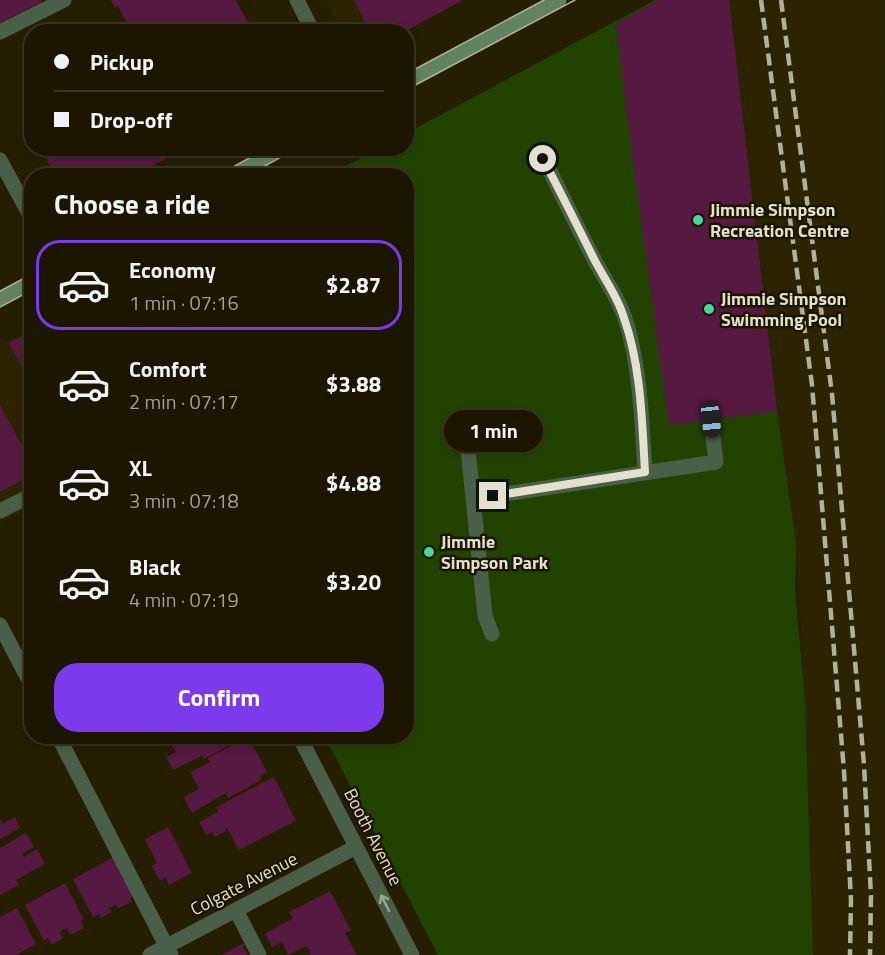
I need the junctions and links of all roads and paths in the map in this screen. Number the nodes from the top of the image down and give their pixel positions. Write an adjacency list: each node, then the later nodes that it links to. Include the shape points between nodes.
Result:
1 (64, 0): 5 (street)
2 (297, 0): 4 (street)
3 (560, 0): 6 (main road)
4 (309, 24)
5 (0, 33)
6 (414, 78)
7 (267, 156): 10 (main road)
8 (0, 159): 11 (street)
9 (543, 159): 16 (street, via 625,318 643,424)
10 (245, 168)
11 (24, 204)
12 (24, 286): 13 (main road)
13 (0, 299)
14 (711, 420): 16 (street, via 716,462)
15 (468, 449): 18 (street)
16 (645, 472): 18 (street)
17 (24, 499): 19 (street)
18 (473, 499): 21 (street, via 485,616)
19 (0, 511)
20 (0, 625): 22 (street)
21 (492, 633)
22 (24, 671)
23 (62, 744): 27 (street)
24 (303, 744): 25 (street, Booth Avenue)
25 (356, 847): 26 (street, Colgate Avenue); 30 (street, Booth Avenue, one-way to 25)
26 (236, 910): 27 (street, Colgate Avenue); 29 (street)
27 (168, 951): 28 (street, Colgate Avenue)
28 (150, 955)
29 (259, 955)
30 (412, 955)

